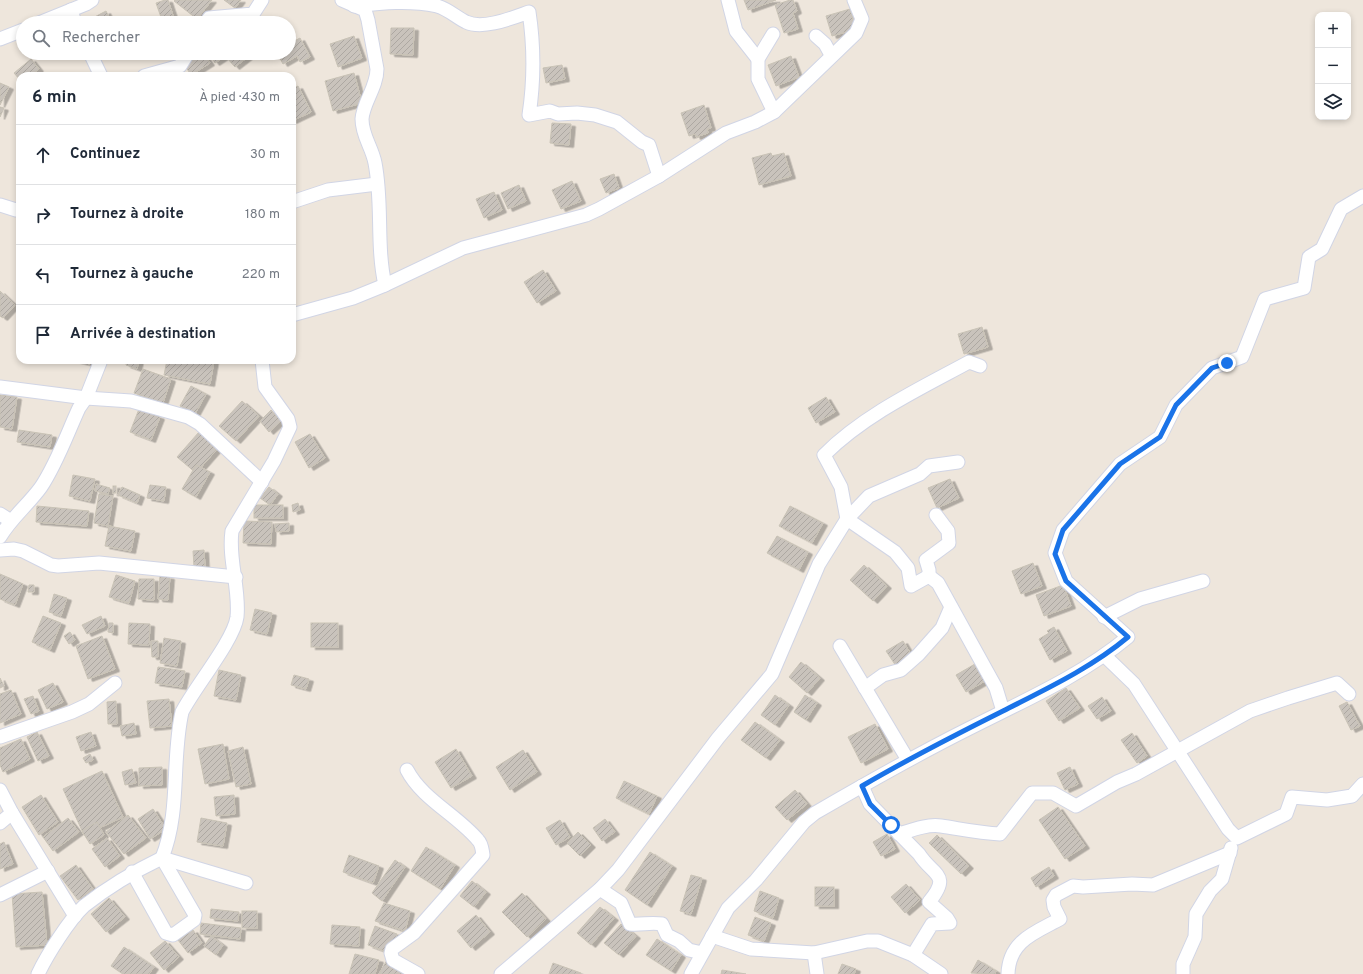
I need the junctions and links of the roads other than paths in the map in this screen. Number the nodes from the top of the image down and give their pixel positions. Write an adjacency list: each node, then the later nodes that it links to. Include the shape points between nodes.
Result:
1 (92, 0): 8 (street)
2 (262, 0): 11 (street, via 253,14)
3 (342, 0): 7 (street)
4 (728, 0): 17 (street, via 736,31)
5 (854, 0): 16 (street, via 861,14 861,24 856,33)
6 (413, 1): 7 (street); 23 (street, via 442,8 476,25 507,20 529,12 533,85 529,115 550,111 558,114 577,113 617,122 649,145)
7 (354, 6): 24 (street, via 365,10 377,69 377,77 362,116 362,125 375,162)
8 (71, 10): 9 (street); 10 (street)
9 (57, 16)
10 (73, 16)
11 (231, 16)
12 (16, 33): 15 (street)
13 (773, 34): 17 (street)
14 (816, 36): 16 (street, via 826,44)
15 (0, 39)
16 (832, 55): 22 (street)
17 (758, 59): 22 (street, via 758,79)
18 (93, 60): 20 (street)
19 (184, 60): 21 (street, via 180,66)
20 (99, 72)
21 (158, 72)
22 (774, 112): 23 (street, via 726,133)
23 (659, 176): 29 (street, via 586,215 463,248)
24 (377, 184): 26 (street, via 328,190); 29 (street)
25 (1363, 196): 47 (street, via 1341,209 1322,249 1309,257 1304,288 1265,299 1242,357 1212,368 1176,405 1160,437 1120,464 1063,530 1055,554 1066,581)
26 (296, 201)
27 (0, 205): 28 (street)
28 (16, 210)
29 (385, 285): 30 (street, via 353,298)
30 (296, 314)
31 (100, 364): 35 (street)
32 (263, 364): 37 (street, via 266,387 288,419 290,427)
33 (980, 366): 40 (street, via 968,362 902,399 842,438 824,455 841,487)
34 (0, 387): 35 (street)
35 (86, 398): 37 (street, via 130,401 188,417 200,424); 39 (street, via 40,488)
36 (958, 462): 40 (street, via 929,466 920,474 869,496)
37 (262, 482): 44 (street, via 232,531 230,544)
38 (936, 515): 43 (street, via 948,531 950,542 926,560)
39 (5, 517): 41 (street)
40 (847, 519): 43 (street, via 895,552 908,568 911,586); 70 (street, via 819,564 772,674 718,738 618,870)
41 (0, 537)
42 (0, 550): 44 (street, via 23,551 58,566 99,563)
43 (929, 576): 46 (street, via 938,583)
44 (236, 577): 66 (street, via 235,624 182,712 170,835)
45 (1203, 580): 47 (street, via 1140,599)
46 (951, 607): 51 (street, via 942,628 918,655 901,670 883,676); 53 (street, via 996,688)
47 (1104, 617): 49 (street, via 1128,637)
48 (840, 646): 51 (street)
49 (1105, 656): 53 (street); 55 (street, via 1134,684)
50 (115, 683): 54 (street, via 89,704 72,712)
51 (865, 688): 56 (street)
52 (1348, 694): 55 (street, via 1337,683 1288,698 1250,711)
53 (1003, 711): 56 (street)
54 (0, 737)
55 (1178, 750): 63 (street, via 1076,806 1053,794 1032,794 1000,834 941,826 919,827); 64 (street, via 1228,829)
56 (908, 760): 59 (street)
57 (407, 770): 78 (street, via 411,777 479,841 483,855 414,933 392,949 393,960)
58 (1363, 784): 64 (street, via 1352,796 1327,800 1292,797 1286,814)
59 (862, 786): 63 (street, via 870,804); 73 (street, via 814,813 804,822 756,880 728,908)
60 (0, 790): 61 (street)
61 (12, 813): 62 (street); 67 (street)
62 (0, 823)
63 (899, 834): 76 (street, via 919,854 925,864 937,872 941,883 929,902 950,923 932,924)
64 (1237, 838): 65 (street)
65 (1230, 853): 83 (street, via 1153,885 1073,886 1056,895 1053,900 1054,907 1060,919 1022,940 1014,951); 84 (street, via 1222,879 1210,891 1196,914 1195,937 1183,964)
66 (162, 858): 68 (street); 68 (street, via 196,918 172,935 166,933); 69 (street)
67 (48, 871): 71 (street); 72 (street)
68 (132, 872): 72 (street, via 84,907)
69 (246, 883)
70 (600, 889): 74 (street, via 621,903 630,924 662,924 667,935 689,950); 79 (street)
71 (0, 895)
72 (76, 916): 77 (street)
73 (712, 936): 74 (street); 75 (street, via 751,949)
74 (702, 953): 80 (street)
75 (814, 953): 76 (street, via 867,941 878,941); 81 (street)
76 (913, 955): 82 (street)
77 (36, 974)
78 (418, 974)
79 (501, 974)
80 (691, 974)
81 (817, 974)
82 (941, 974)
83 (1008, 974)
84 (1183, 974)

